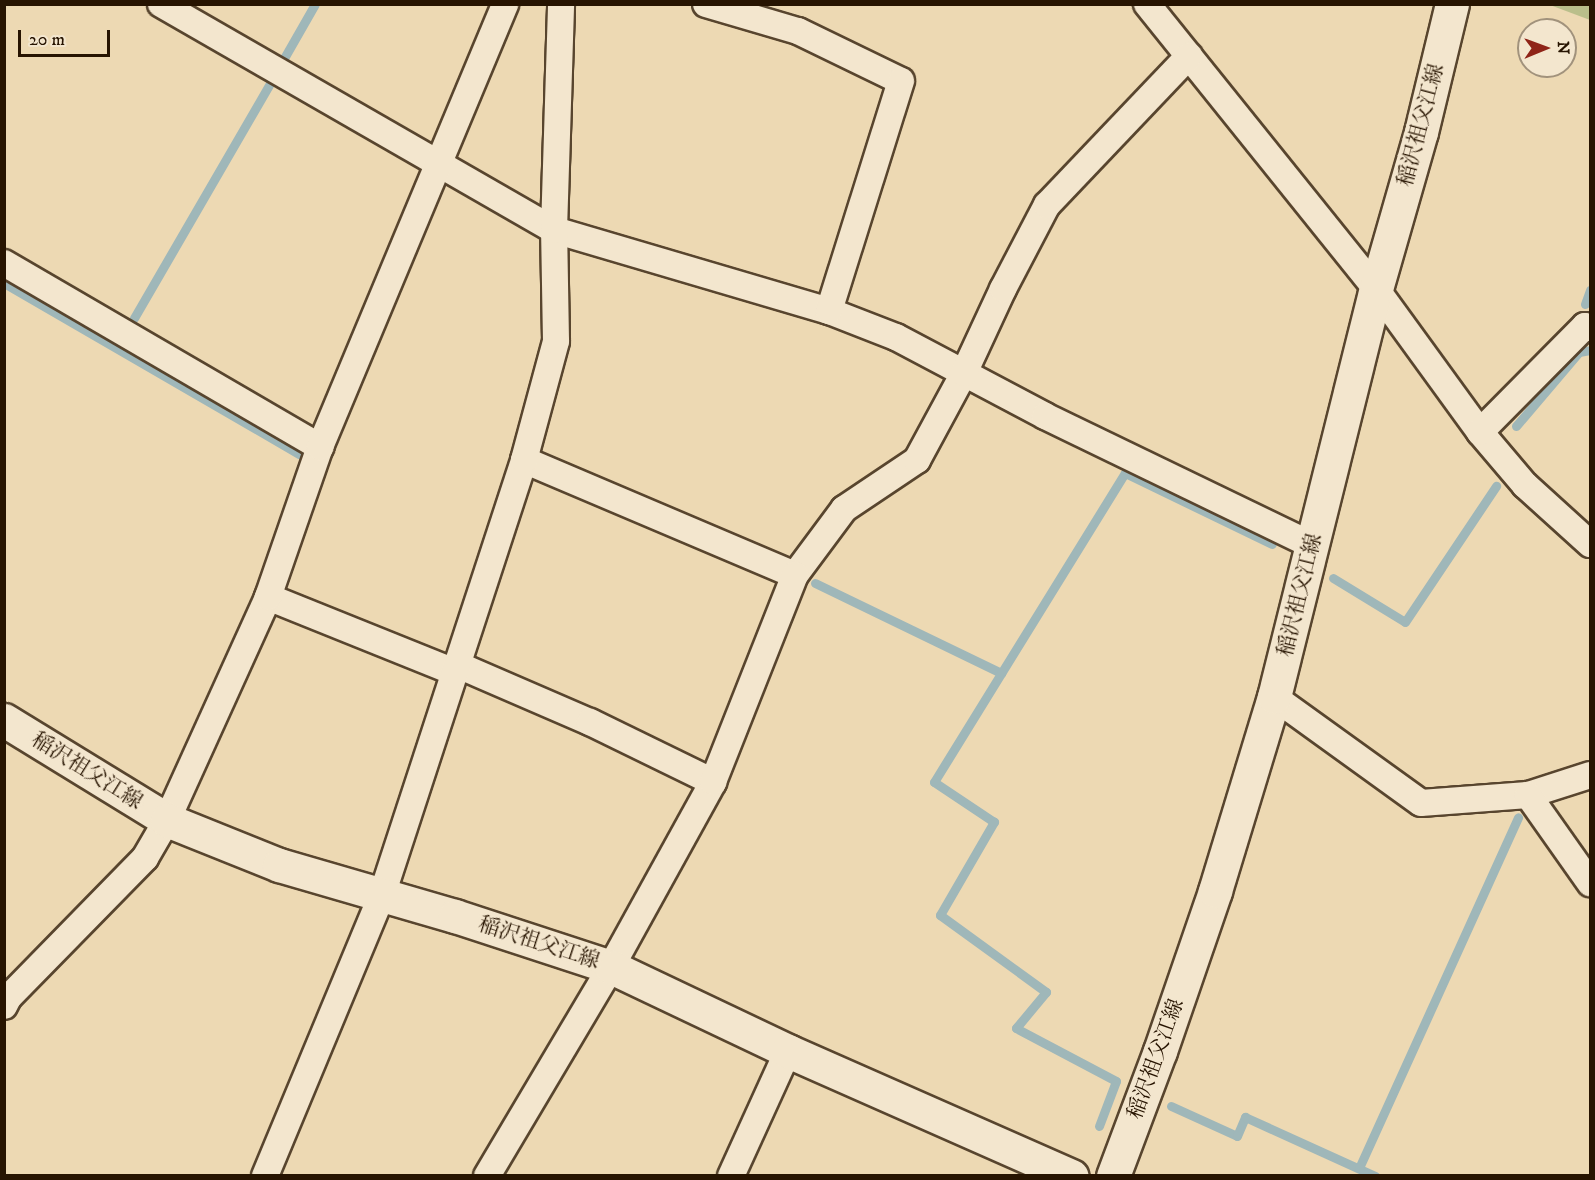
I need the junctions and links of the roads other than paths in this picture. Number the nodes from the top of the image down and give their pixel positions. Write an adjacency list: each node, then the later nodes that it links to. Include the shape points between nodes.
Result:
1 (161, 4): 8 (street)
2 (505, 4): 8 (street)
3 (561, 4): 9 (street)
4 (706, 4): 12 (street, via 798,31 901,81)
5 (1147, 4): 7 (street)
6 (1452, 4): 11 (main road, 稲沢祖父江線, via 1421,132)
7 (1189, 56): 11 (street); 14 (street, via 1047,205)
8 (437, 164): 9 (street); 16 (street)
9 (554, 230): 12 (street); 17 (street, via 556,341)
10 (4, 263): 16 (street)
11 (1376, 289): 15 (street); 19 (main road, 稲沢祖父江線)
12 (829, 311): 14 (street, via 896,337)
13 (1590, 328): 15 (street, via 1586,326)
14 (964, 373): 19 (street); 20 (street, via 916,460 844,509)
15 (1480, 432): 18 (street, via 1524,485)
16 (320, 447): 21 (street)
17 (524, 460): 20 (street); 22 (street)
18 (1590, 544)
19 (1312, 545): 23 (main road, 稲沢祖父江線)
20 (795, 575): 26 (street)
21 (268, 597): 22 (street); 28 (street)
22 (456, 668): 26 (street, via 590,722); 30 (street)
23 (1274, 697): 27 (street, via 1421,803); 38 (main road, 稲沢祖父江線, via 1208,912)
24 (4, 720): 28 (main road, 稲沢祖父江線)
25 (1590, 775): 27 (street)
26 (713, 782): 31 (street)
27 (1528, 795): 29 (street)
28 (167, 820): 30 (main road, 稲沢祖父江線, via 279,865); 32 (street, via 145,858)
29 (1590, 883)
30 (382, 895): 31 (main road, 稲沢祖父江線); 34 (street)
31 (611, 967): 33 (main road, 稲沢祖父江線); 35 (street)
32 (4, 1005)
33 (788, 1051): 36 (street); 37 (main road, 稲沢祖父江線)
34 (265, 1176)
35 (487, 1176)
36 (731, 1176)
37 (1072, 1176)
38 (1113, 1176)

